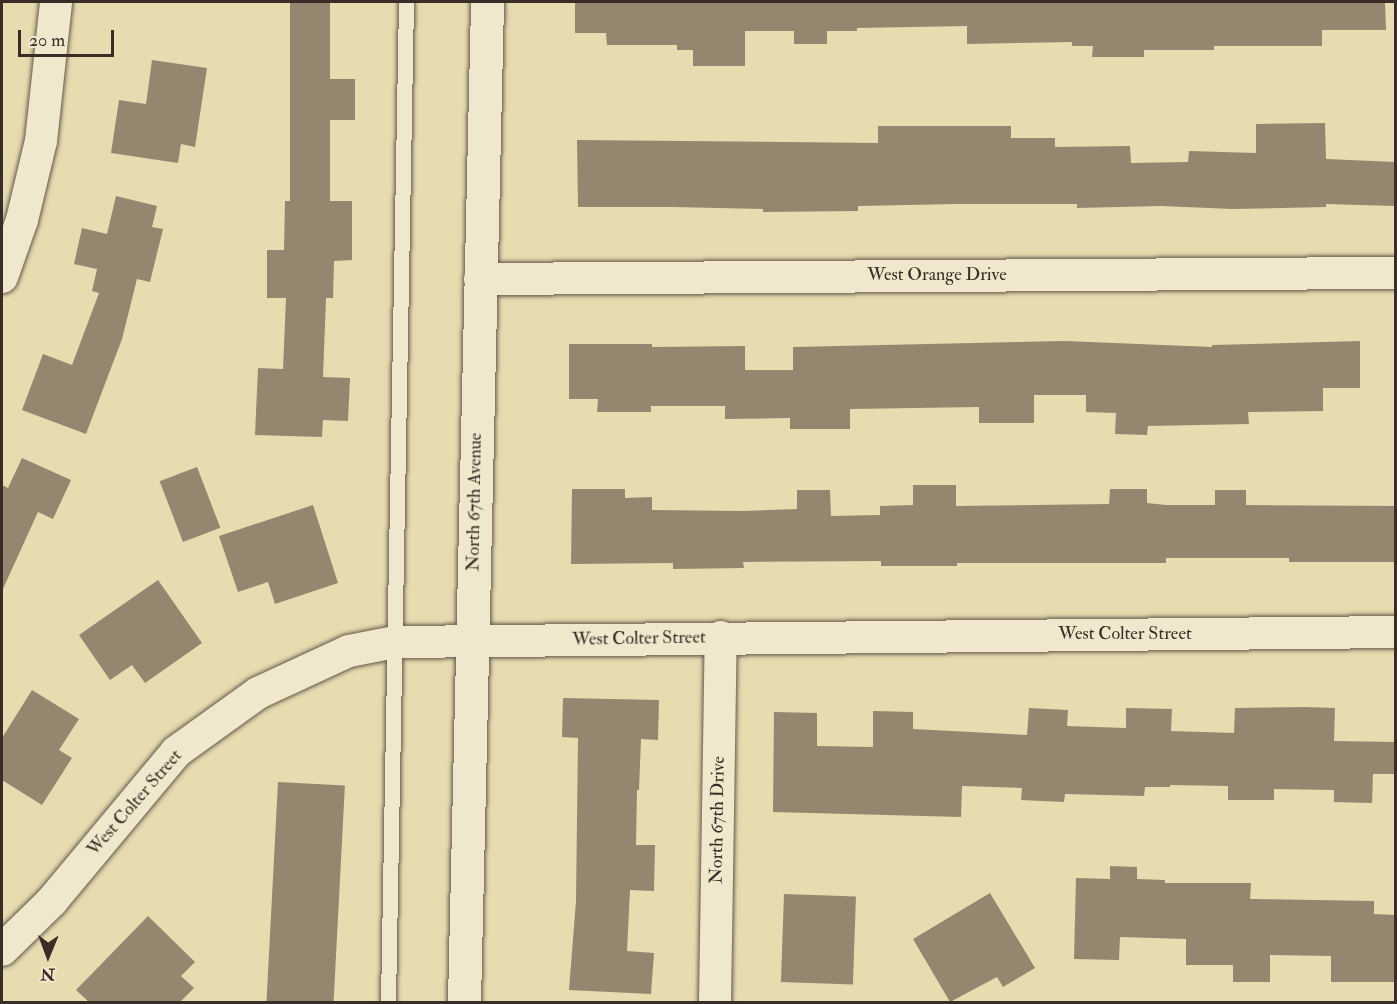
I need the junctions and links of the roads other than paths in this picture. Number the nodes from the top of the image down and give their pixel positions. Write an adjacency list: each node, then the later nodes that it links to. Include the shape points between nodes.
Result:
1 (56, 2): 5 (street, via 41,141 22,220)
2 (406, 2): 9 (lane)
3 (487, 2): 6 (main road, North 67th Avenue)
4 (1395, 273): 6 (street, West Orange Drive)
5 (2, 277)
6 (480, 279): 10 (main road, North 67th Avenue)
7 (1395, 632): 8 (street, West Colter Street)
8 (721, 638): 10 (street, West Colter Street); 14 (street, North 67th Drive)
9 (395, 642): 10 (street, West Colter Street); 11 (street, West Colter Street, via 349,651 312,666 258,693 209,726 176,752 52,901); 12 (lane)
10 (471, 642): 13 (main road, North 67th Avenue)
11 (2, 950)
12 (388, 1002)
13 (464, 1002)
14 (715, 1002)

